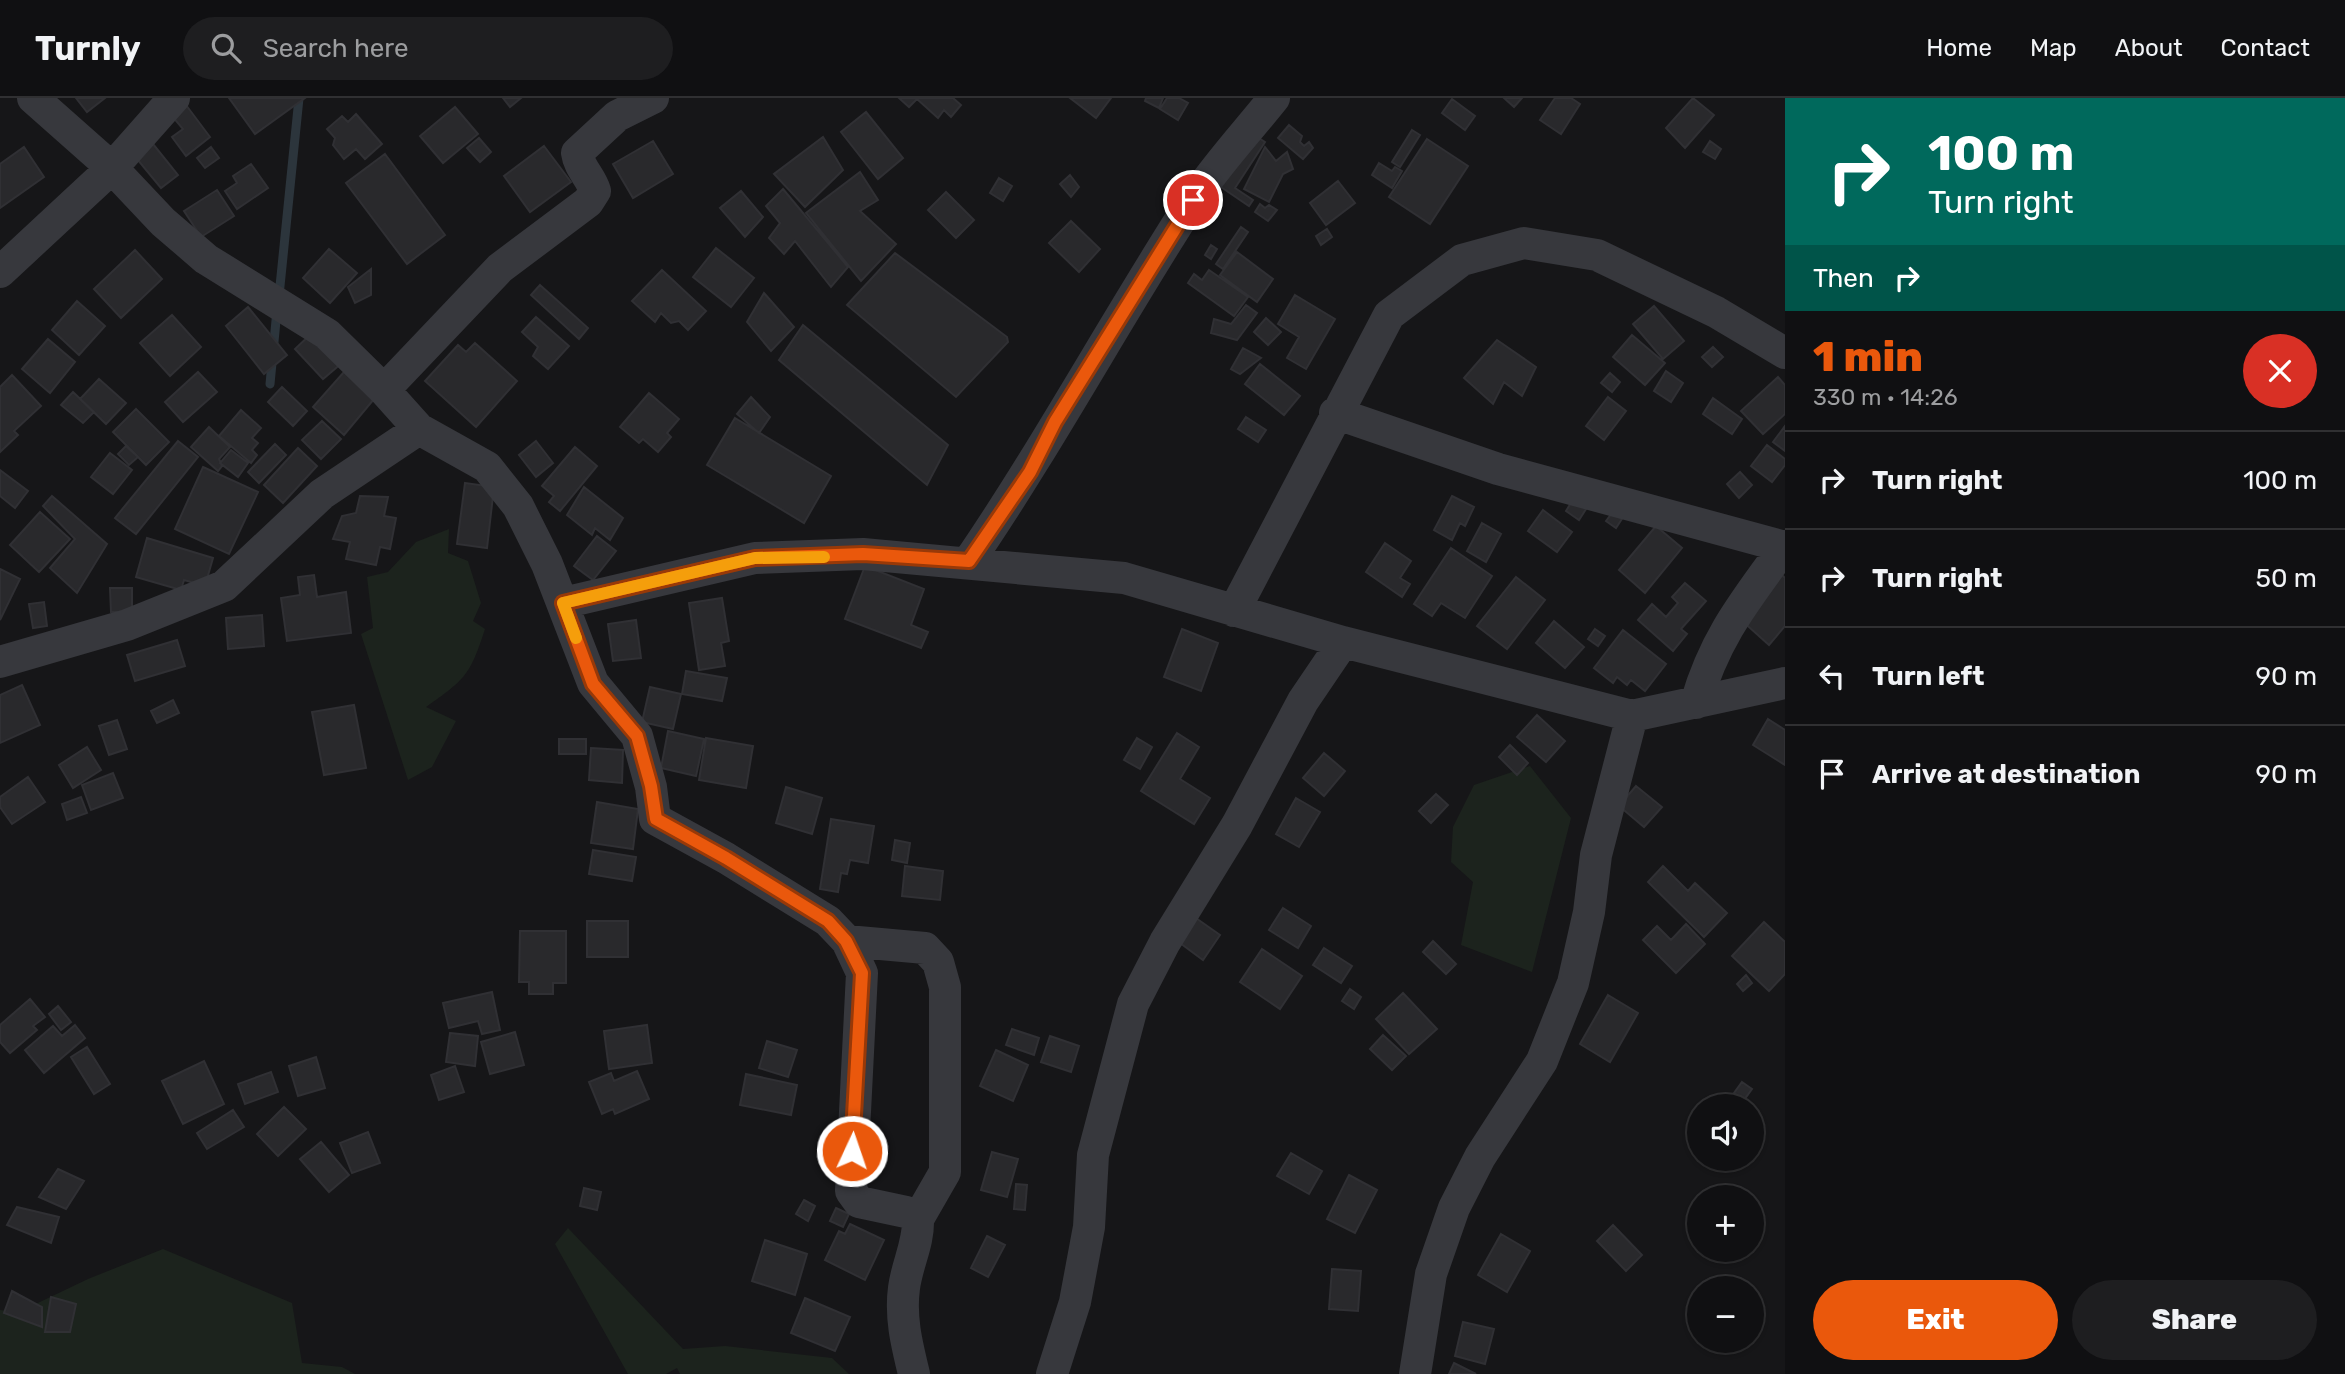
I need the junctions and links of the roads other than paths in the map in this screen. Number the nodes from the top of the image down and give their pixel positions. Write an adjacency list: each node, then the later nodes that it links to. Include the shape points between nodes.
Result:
1 (33, 98): 5 (street)
2 (174, 98): 5 (street)
3 (653, 98): 8 (street, via 617,116 577,153 595,191 588,202 500,268)
4 (1274, 98): 12 (street, via 1193,200 1055,422 1030,472)
5 (112, 168): 6 (street); 8 (street, via 206,259 327,334)
6 (0, 272)
7 (1785, 353): 9 (street, via 1716,312 1597,255 1524,243 1462,260 1389,315)
8 (384, 390): 10 (street)
9 (1335, 413): 11 (street, via 1498,469); 14 (street)
10 (419, 429): 13 (street, via 487,467 518,506); 16 (street, via 323,494 224,586 127,625)
11 (1785, 547): 18 (street, via 1731,619 1707,663)
12 (969, 561): 13 (street, via 863,554 755,558); 14 (street, via 1124,578)
13 (563, 603): 20 (street, via 593,684 637,736 656,819 828,921)
14 (1234, 611): 15 (street)
15 (1343, 642): 19 (street); 23 (street, via 1303,701 1133,1004 1093,1155 1089,1227 1075,1302)
16 (0, 662)
17 (1785, 683): 18 (street)
18 (1696, 704): 19 (street)
19 (1632, 716): 24 (street, via 1596,855 1590,912 1573,983 1542,1061 1480,1157 1454,1208 1431,1274)
20 (846, 941): 21 (street, via 862,973 851,1191 859,1202); 21 (street, via 925,948 938,962 945,987 944,1172)
21 (918, 1219): 22 (street, via 919,1232 904,1287 902,1324)
22 (914, 1374)
23 (1052, 1374)
24 (1415, 1374)

